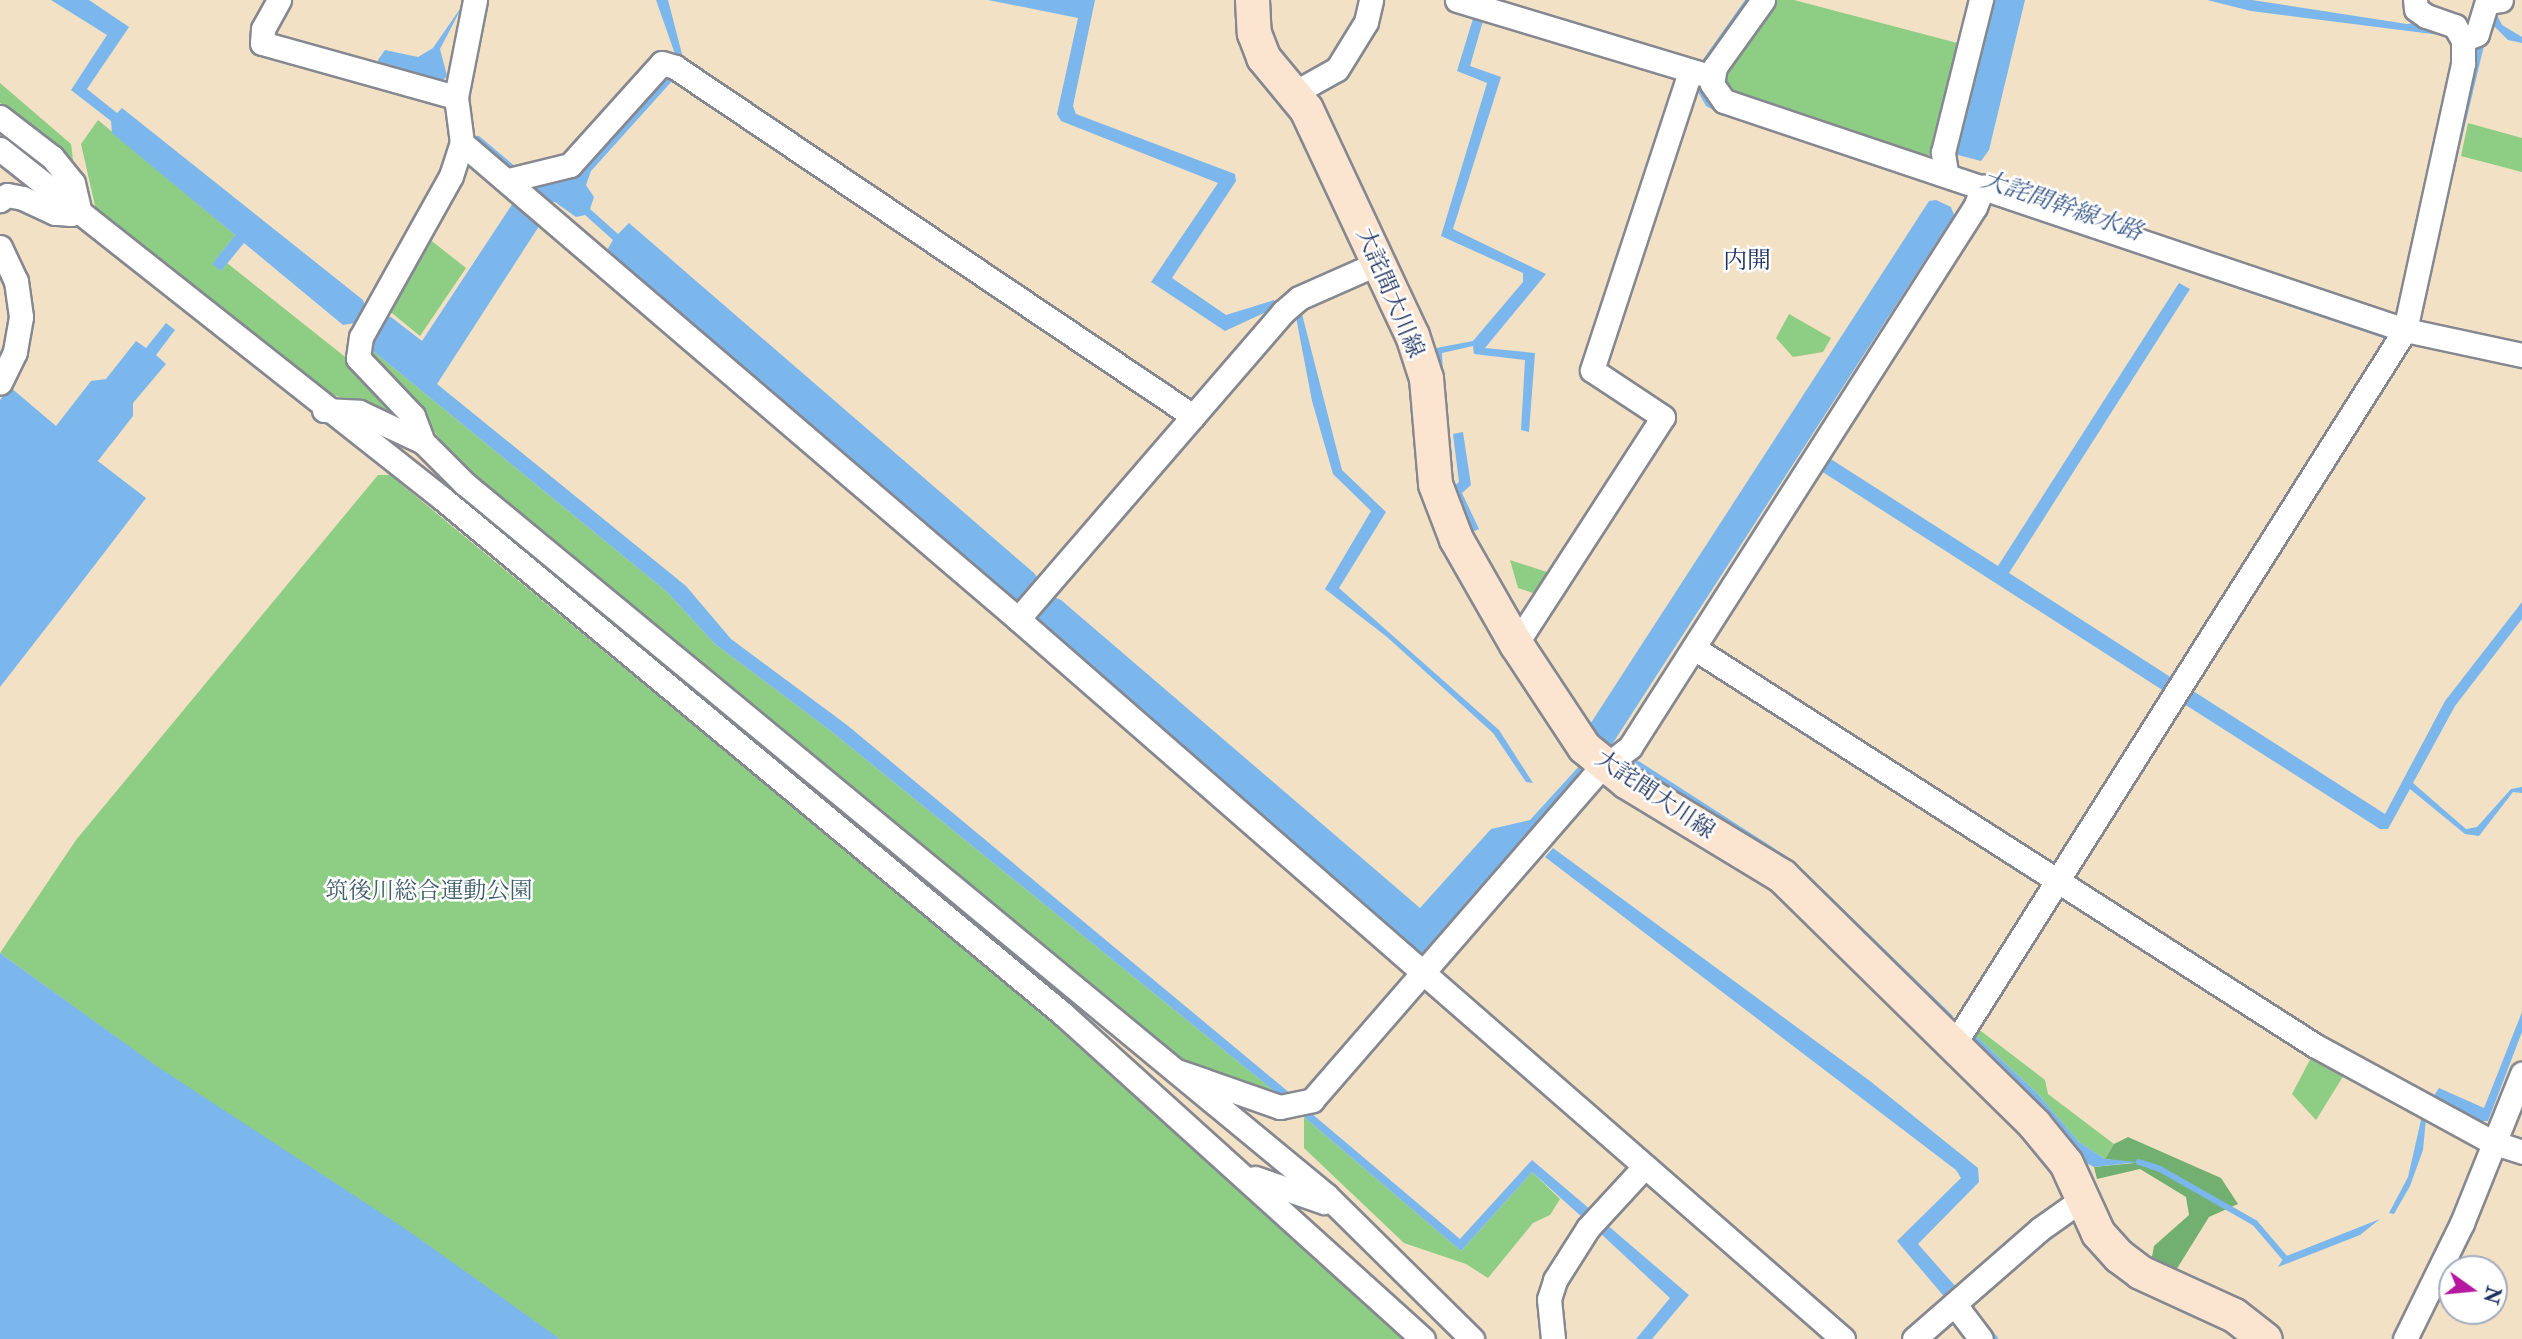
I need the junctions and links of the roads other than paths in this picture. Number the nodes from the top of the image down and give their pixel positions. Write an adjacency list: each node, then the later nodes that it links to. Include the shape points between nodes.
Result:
1 (279, 0): 13 (street, via 263,29 262,43)
2 (475, 0): 13 (street)
3 (1252, 0): 12 (main road, 大詫間大川線, via 1254,33 1263,57)
4 (1371, 0): 12 (street, via 1366,22 1337,69)
5 (1457, 0): 11 (street)
6 (1763, 0): 11 (street)
7 (1981, 0): 17 (street, via 1943,152)
8 (2415, 0): 10 (street, via 2416,9 2455,26)
9 (2501, 0): 10 (street, via 2487,2 2477,34)
10 (2463, 40): 24 (street, via 2463,63)
11 (1700, 75): 17 (street, via 1724,100 1921,168); 31 (street, via 1592,370 1663,417)
12 (1294, 93): 23 (main road, 大詫間大川線, via 1325,145)
13 (456, 97): 15 (street)
14 (0, 117): 21 (street, via 52,157 73,183)
15 (462, 143): 18 (street); 29 (street, via 451,176 361,337 358,358 413,416)
16 (1, 151): 21 (street)
17 (1947, 172): 19 (street)
18 (515, 185): 28 (street, via 570,165 662,63 676,67); 30 (street)
19 (1979, 197): 24 (street); 32 (street)
20 (0, 200): 21 (street, via 6,195 23,198 55,213)
21 (79, 210): 27 (street)
22 (0, 247): 26 (street, via 16,281 21,317 15,352)
23 (1378, 263): 28 (street, via 1299,298); 31 (main road, 大詫間大川線, via 1426,378 1435,484 1456,540)
24 (2401, 337): 25 (street); 34 (street)
25 (2522, 355)
26 (0, 383)
27 (324, 410): 29 (street, via 359,412); 37 (street, via 443,499)
28 (1193, 416): 30 (street)
29 (423, 442): 38 (street, via 464,483)
30 (1018, 619): 35 (street)
31 (1516, 644): 33 (main road, 大詫間大川線, via 1584,747)
32 (1694, 648): 33 (street, via 1630,747); 34 (street)
33 (1606, 766): 35 (street); 36 (main road, 大詫間大川線, via 1782,876)
34 (2057, 880): 36 (street); 40 (street, via 2314,1045)
35 (1424, 974): 38 (street, via 1312,1100 1280,1107); 42 (street)
36 (1953, 1046): 44 (main road, 大詫間大川線, via 2034,1124 2066,1163)
37 (1118, 1062): 38 (street); 43 (street)
38 (1170, 1069): 45 (street)
39 (2522, 1073): 40 (street)
40 (2492, 1142): 41 (street); 54 (street, via 2462,1223)
41 (2522, 1152)
42 (1645, 1166): 49 (street, via 1588,1228 1555,1280 1549,1299); 50 (street)
43 (1245, 1174): 45 (street); 47 (street)
44 (2081, 1200): 46 (street, via 2040,1229); 53 (main road, 大詫間大川線, via 2098,1233 2140,1272 2234,1315)
45 (1337, 1207): 48 (street)
46 (1956, 1306): 51 (street); 52 (street)
47 (1423, 1339)
48 (1472, 1339)
49 (1553, 1339)
50 (1843, 1339)
51 (1914, 1339)
52 (1981, 1339)
53 (2265, 1339)
54 (2405, 1339)

